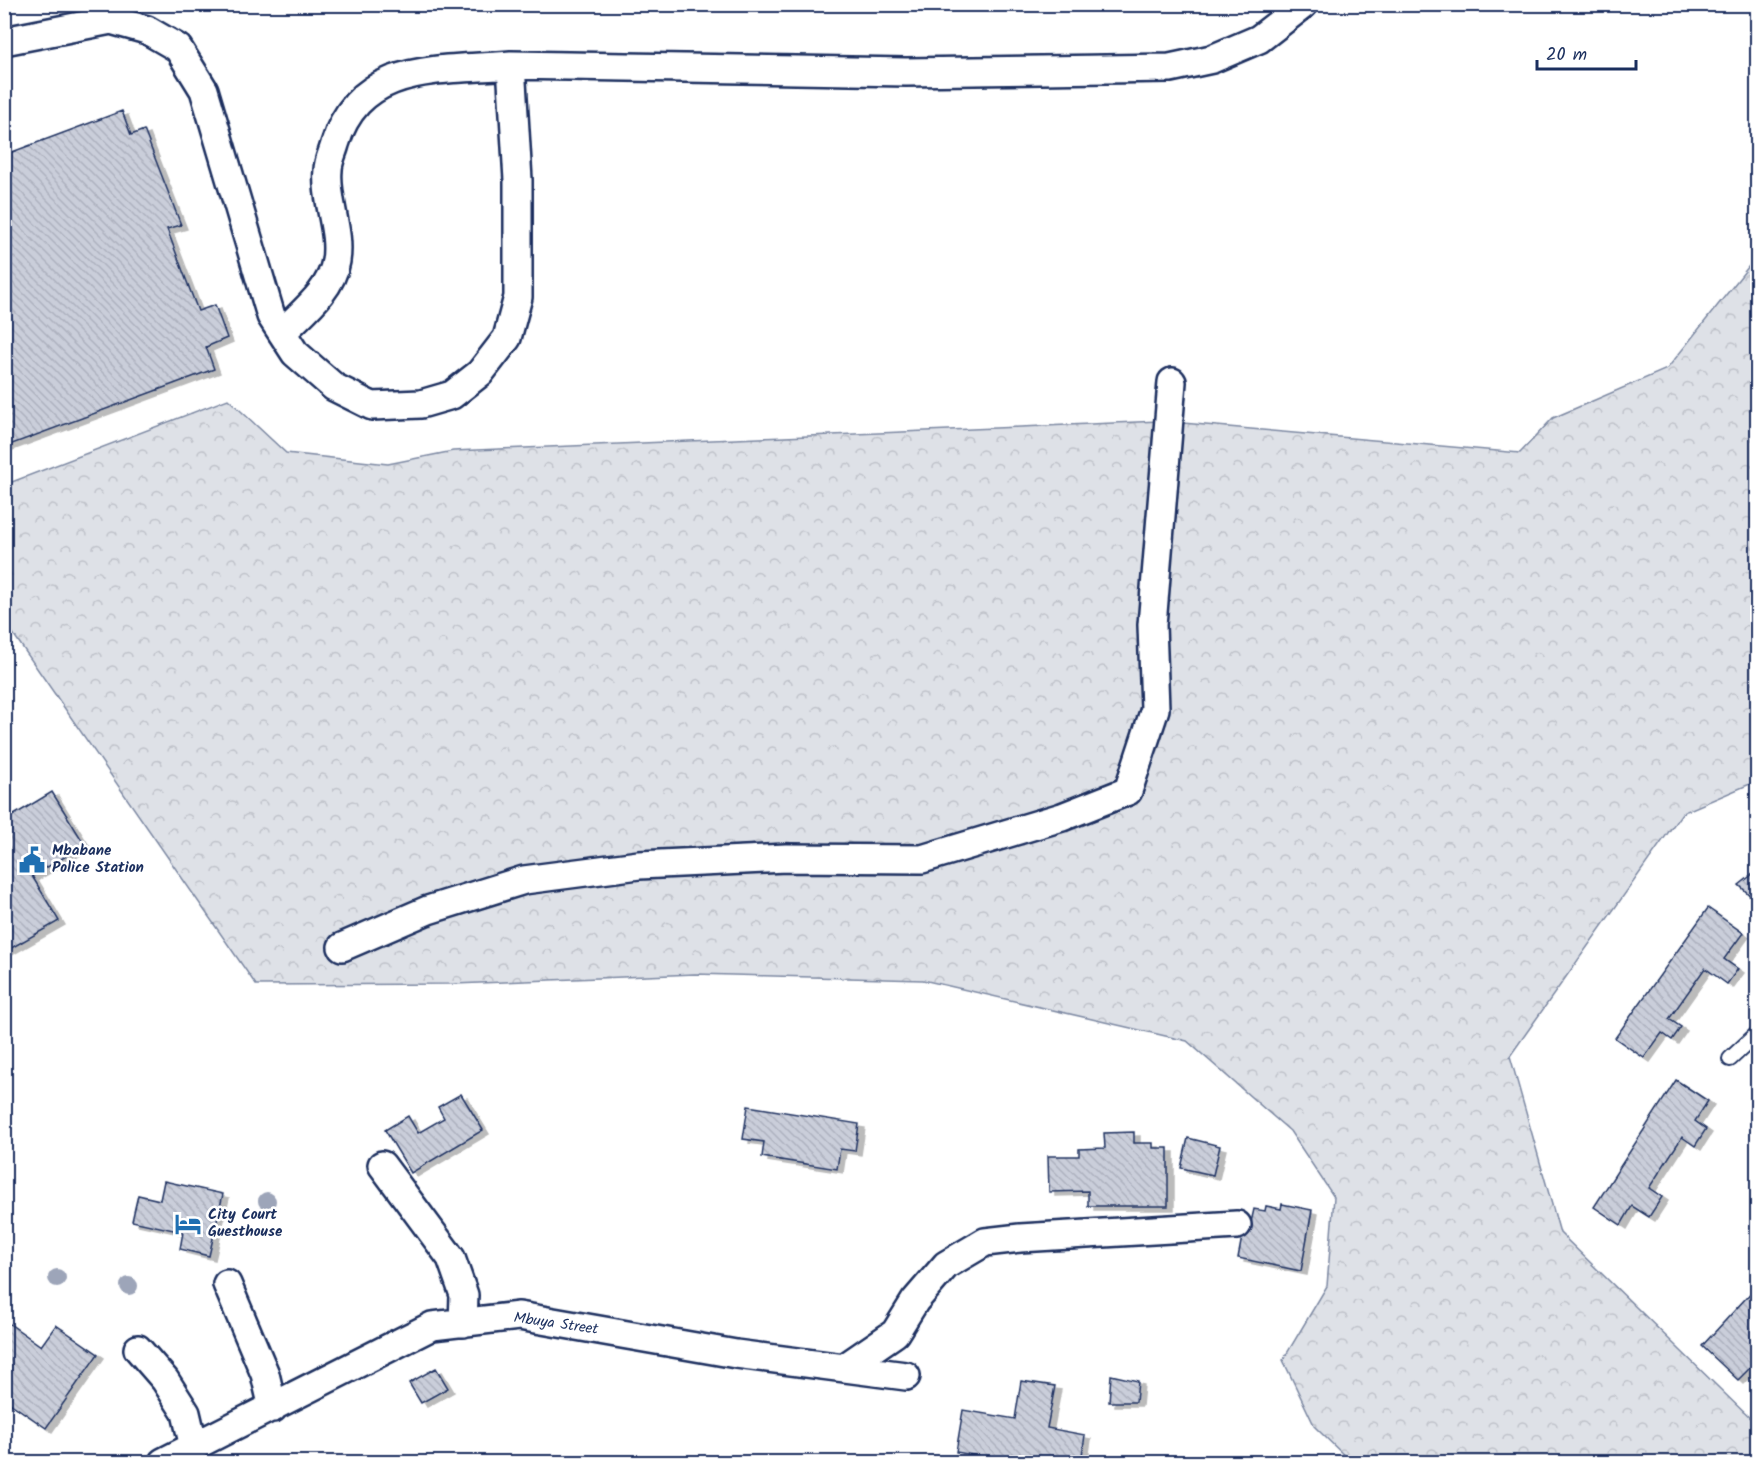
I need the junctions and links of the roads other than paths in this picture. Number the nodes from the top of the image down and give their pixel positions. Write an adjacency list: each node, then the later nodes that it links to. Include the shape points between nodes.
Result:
1 (1304, 4): 3 (street, via 1259,39 1212,59 1170,68 906,72)
2 (4, 41): 4 (street, via 111,20 147,30 178,48 204,90 271,316)
3 (511, 65): 4 (street, via 403,74 383,82 358,101 340,127 328,170 336,261 324,290); 4 (street, via 518,180 518,297 507,338 480,373 453,395 421,404 372,406 334,387 295,353)
4 (282, 333)
5 (1172, 382): 6 (street, via 1152,625 1155,709 1128,791 1062,817 922,859 752,860 639,866 524,880 428,910)
6 (342, 947)
7 (1758, 1033): 8 (lane)
8 (1730, 1059)
9 (382, 1165): 12 (street, via 451,1258 464,1295)
10 (1237, 1225): 14 (street, via 985,1242 946,1265 915,1301 895,1333)
11 (227, 1284): 16 (street, via 265,1374)
12 (463, 1323): 14 (street, Mbuya Street, via 519,1316 736,1354); 16 (street, Mbuya Street, via 432,1326)
13 (138, 1349): 17 (street, via 186,1413)
14 (844, 1368): 15 (street, Mbuya Street)
15 (906, 1376)
16 (273, 1408): 17 (street, Mbuya Street)
17 (194, 1447): 18 (street, Mbuya Street)
18 (163, 1462)

